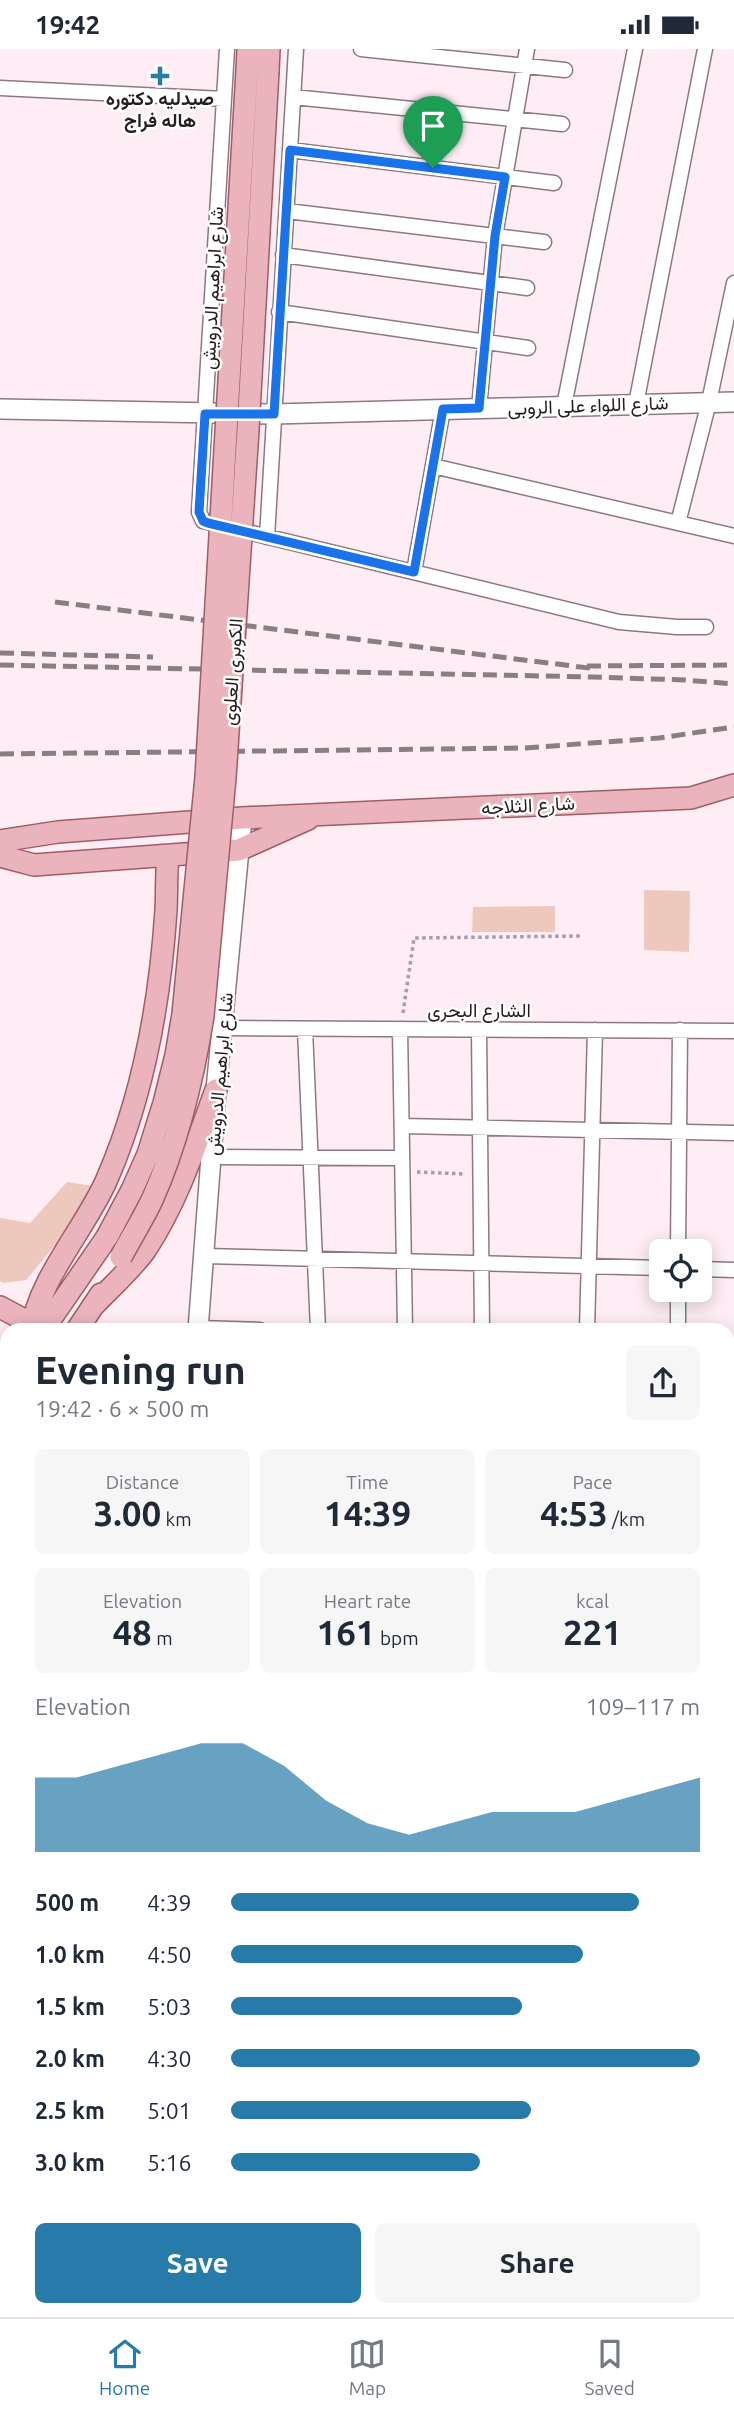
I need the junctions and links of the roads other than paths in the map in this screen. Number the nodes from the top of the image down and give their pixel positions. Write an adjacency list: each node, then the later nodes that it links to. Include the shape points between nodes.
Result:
1 (227, 49): 13 (street, شارع ابراهيم الدرويش)
2 (269, 49): 8 (main road)
3 (296, 49): 12 (street)
4 (361, 49): 9 (street)
5 (527, 49): 9 (street)
6 (635, 49): 32 (street)
7 (705, 49): 31 (street)
8 (254, 63): 77 (main road, الكوبرى العلوى, bridge, via 226,764 203,1016 184,1109 168,1159 152,1200); 81 (main road, الكوبرى العلوى, bridge, via 206,777 183,1014 164,1103 132,1191 107,1237)
9 (525, 66): 10 (street); 14 (street)
10 (565, 70)
11 (0, 88): 13 (street)
12 (293, 97): 14 (street); 16 (street)
13 (224, 99): 36 (street, شارع ابراهيم الدرويش)
14 (516, 119): 15 (street); 17 (street)
15 (562, 124)
16 (290, 150): 17 (street); 19 (street)
17 (505, 177): 18 (street); 20 (street)
18 (554, 183)
19 (286, 211): 20 (street); 22 (street)
20 (495, 236): 21 (street); 23 (street)
21 (544, 242)
22 (283, 255): 23 (street); 26 (street)
23 (491, 283): 25 (street); 27 (street)
24 (734, 283): 29 (street)
25 (527, 288)
26 (279, 312): 27 (street); 37 (street)
27 (485, 342): 28 (street); 33 (street)
28 (528, 348)
29 (709, 402): 30 (street, شارع اللواء على الروبى); 31 (street, شارع اللواء على الروبى); 39 (street)
30 (734, 402)
31 (636, 404): 32 (street, شارع اللواء على الروبى)
32 (564, 406): 33 (street, شارع اللواء على الروبى)
33 (479, 408): 35 (street, شارع اللواء على الروبى)
34 (0, 409): 36 (street, شارع اللواء على الروبى)
35 (443, 409): 37 (street, شارع اللواء على الروبى); 38 (street)
36 (205, 414): 37 (street, شارع اللواء على الروبى); 41 (street, شارع ابراهيم الدرويش, via 199,512 203,521)
37 (274, 414): 41 (street)
38 (433, 466): 39 (street); 42 (street)
39 (678, 523): 40 (street)
40 (734, 536)
41 (267, 537): 42 (street)
42 (414, 572): 43 (street, via 619,622)
43 (706, 627)
44 (734, 785): 45 (main road, شارع الثلاجه, via 691,798)
45 (320, 814): 46 (main road, شارع الثلاجه); 48 (main road, شارع الثلاجه)
46 (242, 818): 47 (main road, شارع الثلاجه); 48 (street, شارع ابراهيم الدرويش)
47 (0, 841)
48 (239, 850): 50 (main road, شارع الثلاجه); 51 (street, شارع ابراهيم الدرويش)
49 (0, 856): 50 (main road, شارع الثلاجه, via 34,865)
50 (168, 857): 80 (main road, via 155,1002 130,1124 107,1181 45,1287)
51 (224, 1028): 52 (street, الشارع البحرى); 58 (street, شارع ابراهيم الدرويش)
52 (305, 1029): 53 (street, الشارع البحرى); 65 (street)
53 (400, 1029): 54 (street, الشارع البحرى); 59 (street)
54 (479, 1030): 55 (street, الشارع البحرى); 60 (street)
55 (595, 1030): 56 (street, الشارع البحرى); 61 (street)
56 (680, 1030): 57 (street, الشارع البحرى); 62 (street)
57 (734, 1031)
58 (216, 1090): 64 (street, شارع ابراهيم الدرويش); 77 (main road, via 166,1214 144,1251)
59 (402, 1126): 60 (street); 66 (street)
60 (480, 1128): 61 (street); 71 (street)
61 (593, 1130): 62 (street); 72 (street)
62 (679, 1132): 63 (street); 67 (street)
63 (734, 1133)
64 (211, 1157): 65 (street); 68 (street, شارع ابراهيم الدرويش)
65 (311, 1157): 66 (street); 69 (street)
66 (402, 1165): 70 (street)
67 (678, 1239)
68 (204, 1256): 69 (street); 83 (street, شارع ابراهيم الدرويش)
69 (315, 1259): 70 (street); 84 (street)
70 (404, 1262): 71 (street); 85 (street)
71 (482, 1264): 72 (street); 86 (street)
72 (589, 1266): 73 (street); 87 (street)
73 (649, 1268)
74 (712, 1269): 75 (street)
75 (734, 1270)
76 (678, 1302): 88 (street)
77 (94, 1305): 82 (main road)
78 (0, 1307): 79 (main road)
79 (27, 1323)
80 (37, 1323)
81 (40, 1323)
82 (82, 1323)
83 (199, 1323)
84 (318, 1323)
85 (405, 1323)
86 (482, 1323)
87 (587, 1323)
88 (678, 1323)

